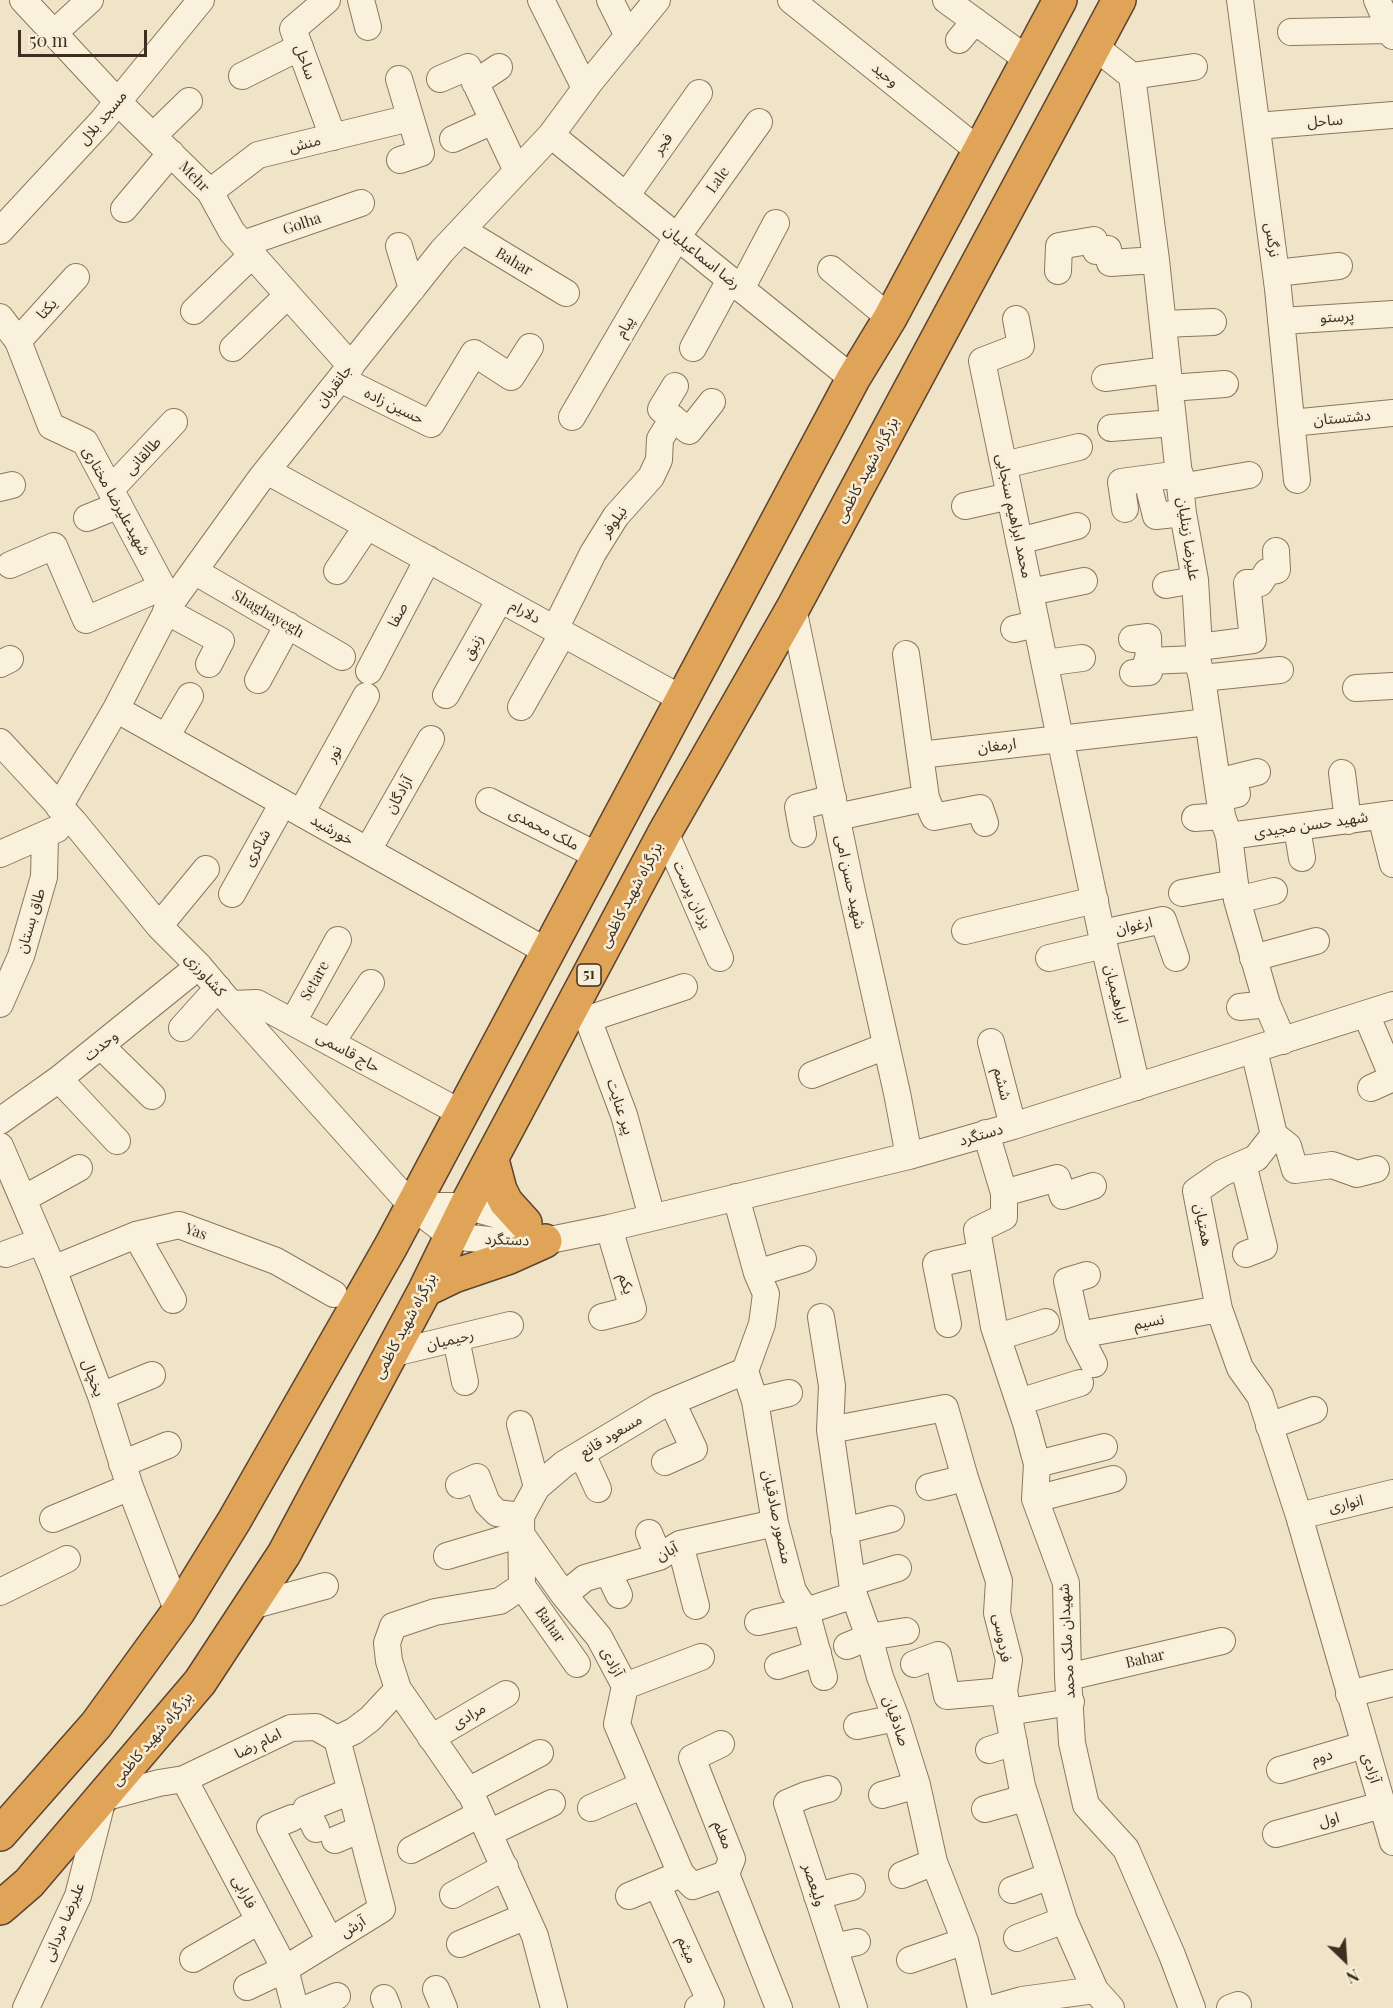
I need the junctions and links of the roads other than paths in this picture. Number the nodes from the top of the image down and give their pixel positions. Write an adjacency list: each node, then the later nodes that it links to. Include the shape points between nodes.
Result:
1 (23, 0): 17 (street, Mehr)
2 (90, 0): 17 (street)
3 (201, 0): 32 (street, مسجد بلال)
4 (327, 0): 21 (street, ساحل, via 293,29)
5 (361, 0): 15 (street)
6 (541, 0): 30 (street)
7 (610, 0): 19 (street)
8 (657, 0): 19 (street, جانقربان)
9 (791, 0): 43 (street, وحید)
10 (946, 0): 22 (street, via 967,31)
11 (1060, 0): 22 (highway)
12 (1119, 0): 20 (highway, بزرگراه شهید کاظمی / 51)
13 (1240, 0): 38 (street, نرگس)
14 (1377, 0): 18 (street)
15 (368, 27)
16 (1292, 32): 18 (street)
17 (54, 33): 32 (street, Mehr)
18 (1392, 33)
19 (628, 36): 30 (street, جانقربان)
20 (1094, 46): 26 (street); 119 (highway, بزرگراه شهید کاظمی / 51)
21 (300, 47): 25 (street); 40 (street, ساحل)
22 (1028, 60): 43 (highway)
23 (1194, 67): 26 (street)
24 (499, 68): 29 (street)
25 (242, 76)
26 (1132, 76): 56 (street, علیرضا زینلیان)
27 (399, 79): 35 (street)
28 (440, 79): 29 (street, via 468,67)
29 (475, 83): 36 (street)
30 (585, 88): 39 (street, جانقربان)
31 (699, 93): 47 (street, فجر)
32 (117, 101): 42 (street, Mehr); 52 (street, مسجد بلال)
33 (189, 101): 42 (street)
34 (1393, 116): 38 (street, ساحل)
35 (410, 118): 40 (street, منش); 44 (street, via 421,153)
36 (493, 122): 41 (street); 45 (street)
37 (759, 122): 53 (street, Lale)
38 (1257, 126): 60 (street, نرگس)
39 (551, 135): 45 (street, جانقربان); 47 (street, رضا اسماعیلیان)
40 (333, 137): 46 (street, منش, via 258,155)
41 (453, 139)
42 (162, 145): 46 (street, Mehr); 49 (street)
43 (978, 150): 69 (highway)
44 (400, 160)
45 (517, 171): 51 (street, جانقربان)
46 (210, 192): 55 (street, Mehr)
47 (626, 196): 53 (street, رضا اسماعیلیان)
48 (361, 203): 55 (street, Golha)
49 (124, 208)
50 (776, 223): 62 (street)
51 (462, 230): 63 (street, جانقربان); 64 (street, Bahar)
52 (0, 231)
53 (677, 237): 62 (street, رضا اسماعیلیان); 86 (street, پیام)
54 (399, 246): 63 (street)
55 (247, 250): 65 (street, Mehr); 66 (street)
56 (1156, 260): 59 (street, via 1110,263 1108,249 1096,250 1094,240 1059,246); 73 (street, علیرضا زینلیان)
57 (1339, 266): 60 (street)
58 (831, 269): 69 (street)
59 (1058, 272)
60 (1276, 273): 71 (street, نرگس)
61 (76, 278): 74 (street, یکتا)
62 (735, 284): 77 (street); 80 (street, رضا اسماعیلیان)
63 (412, 289): 78 (street, جانقربان)
64 (566, 293)
65 (288, 295): 76 (street); 78 (street, Mehr)
66 (194, 311)
67 (1393, 314): 71 (street, پرستو)
68 (0, 317): 74 (street, شهیدعلیرضا مختاری)
69 (890, 318): 80 (highway)
70 (1016, 319): 93 (street, محمد ابراهیم سنجابی, via 1021,346 982,361)
71 (1281, 321): 90 (street, نرگس)
72 (1213, 322): 73 (street)
73 (1163, 324): 81 (street, علیرضا زینلیان)
74 (18, 341): 100 (street, شهیدعلیرضا مختاری, via 51,426 85,442)
75 (530, 347): 78 (street, حسین زاده, via 511,377 474,353 430,424)
76 (233, 348)
77 (693, 348)
78 (345, 373): 94 (street, جانقربان)
79 (1105, 378): 81 (street)
80 (853, 379): 137 (highway)
81 (1168, 379): 82 (street); 89 (street, علیرضا زینلیان)
82 (1225, 384)
83 (675, 386): 87 (street, via 661,409)
84 (712, 402): 87 (street, via 689,430)
85 (1393, 413): 90 (street, دشتستان)
86 (572, 417)
87 (673, 418): 121 (street, نیلوفر, via 660,439 659,460 651,477 616,516 593,553)
88 (174, 422): 100 (street, طالقانی)
89 (1173, 423): 91 (street); 96 (street, علیرضا زینلیان)
90 (1292, 423): 97 (street, نرگس)
91 (1111, 428)
92 (1079, 447): 93 (street)
93 (1004, 465): 99 (street, محمد ابراهیم سنجابی)
94 (267, 471): 105 (street, دلارام); 111 (street, جانقربان)
95 (1249, 476): 96 (street)
96 (1180, 480): 102 (street, via 1121,482); 103 (street, علیرضا زینلیان)
97 (1297, 480)
98 (1150, 492): 103 (street, via 1156,516)
99 (1010, 496): 101 (street); 107 (street, محمد ابراهیم سنجابی)
100 (115, 497): 104 (street); 118 (street, شهیدعلیرضا مختاری)
101 (964, 506)
102 (1125, 509)
103 (1183, 513): 114 (street, علیرضا زینلیان)
104 (87, 518)
105 (367, 526): 109 (street, دلارام); 112 (street)
106 (1077, 526): 107 (street)
107 (1019, 541): 116 (street, محمد ابراهیم سنجابی, via 1015,566)
108 (1276, 551): 126 (street, via 1277,570 1267,572 1260,584 1247,583 1253,640)
109 (428, 559): 117 (street, دلارام); 129 (street, صفا)
110 (10, 566): 118 (street, via 54,546 86,620)
111 (194, 571): 118 (street, جانقربان); 120 (street, Shaghayegh)
112 (337, 571)
113 (1084, 580): 116 (street)
114 (1195, 580): 115 (street); 126 (street, علیرضا زینلیان)
115 (1166, 585)
116 (1030, 592): 127 (street, محمد ابراهیم سنجابی, via 1025,626)
117 (500, 599): 121 (street, دلارام); 134 (street, زنبق)
118 (166, 601): 128 (street, via 221,641); 139 (street, جانقربان)
119 (793, 608): 150 (street, شهید حسن امی); 159 (highway, بزرگراه شهید کاظمی / 51)
120 (288, 625): 124 (street, Shaghayegh); 131 (street)
121 (559, 631): 137 (street, دلارام); 138 (street, نیلوفر)
122 (1132, 639): 126 (street, via 1148,637 1140,667)
123 (906, 654): 145 (street)
124 (342, 657)
125 (1082, 658): 127 (street)
126 (1199, 661): 130 (street); 140 (street, علیرضا زینلیان)
127 (1045, 663): 142 (street, محمد ابراهیم سنجابی)
128 (209, 664)
129 (369, 670)
130 (1280, 670)
131 (258, 680)
132 (1393, 686): 133 (street)
133 (1356, 688)
134 (446, 695)
135 (190, 696): 141 (street)
136 (366, 696): 151 (street, نور)
137 (682, 699): 164 (highway)
138 (521, 707)
139 (116, 709): 141 (street, خورشید); 152 (street, جانقربان)
140 (1208, 722): 142 (street, ارمغان); 154 (street, علیرضا زینلیان)
141 (166, 737): 151 (street, خورشید)
142 (1060, 738): 145 (street, ارمغان); 172 (street, ابراهیمیان)
143 (430, 739): 162 (street, آزادگان)
144 (0, 742): 152 (street, کشاورزی)
145 (920, 755): 148 (street)
146 (1257, 772): 154 (street, via 1233,778 1237,794)
147 (1342, 773): 156 (street)
148 (926, 798): 150 (street); 157 (street, via 934,817 980,808)
149 (489, 801): 164 (street, ملک محمدی)
150 (835, 807): 160 (street, via 798,807); 199 (street, شهید حسن امی)
151 (292, 808): 162 (street, خورشید); 171 (street, شاکری)
152 (66, 814): 161 (street); 173 (street, کشاورزی)
153 (1387, 815): 156 (street, شهید حسن مجیدی); 166 (street)
154 (1224, 817): 155 (street, شهید حسن مجیدی); 158 (street, شهید حسن مجیدی); 168 (street, علیرضا زینلیان)
155 (1195, 818)
156 (1348, 820): 158 (street, شهید حسن مجیدی)
157 (985, 823)
158 (1297, 828): 165 (street)
159 (665, 832): 179 (street, یزدان پرست); 191 (highway, بزرگراه شهید کاظمی / 51)
160 (803, 834)
161 (45, 835): 163 (street); 187 (street, طاق بستان, via 44,877 21,956)
162 (368, 850): 178 (street, خورشید)
163 (0, 854)
164 (598, 856): 178 (highway)
165 (1302, 858)
166 (1393, 864)
167 (206, 868): 173 (street)
168 (1236, 891): 169 (street); 170 (street); 182 (street, علیرضا زینلیان)
169 (1274, 891)
170 (1182, 893)
171 (232, 894)
172 (1095, 900): 174 (street); 175 (street, ابراهیمیان)
173 (159, 926): 183 (street, کشاورزی)
174 (965, 931)
175 (1103, 939): 180 (street); 181 (street, ارغوان, via 1163,920); 203 (street, ابراهیمیان)
176 (338, 940): 193 (street, Setare)
177 (1317, 941): 182 (street)
178 (548, 952): 206 (highway)
179 (720, 958)
180 (1049, 958)
181 (1176, 958)
182 (1253, 958): 188 (street, علیرضا زینلیان)
183 (199, 966): 186 (street, کشاورزی); 198 (street, وحدت)
184 (371, 983): 196 (street)
185 (684, 987): 191 (street)
186 (224, 996): 193 (street, حاج قاسمی, via 257,1003); 194 (street); 222 (street, کشاورزی)
187 (0, 1004)
188 (1267, 1004): 190 (street); 195 (street, علیرضا زینلیان)
189 (1393, 1005): 192 (street, دستگرد)
190 (1240, 1007)
191 (580, 1012): 214 (highway, بزرگراه شهید کاظمی / 51); 224 (street, پیر عنایت, via 624,1115)
192 (1366, 1014): 195 (street, دستگرد); 204 (street, via 1393,1078)
193 (293, 1022): 196 (street, حاج قاسمی)
194 (182, 1028)
195 (1283, 1041): 200 (street, دستگرد)
196 (331, 1042): 206 (street, حاج قاسمی)
197 (991, 1042): 208 (street, ششم)
198 (101, 1046): 202 (street, وحدت); 205 (street)
199 (886, 1046): 201 (street); 213 (street, شهید حسن امی)
200 (1254, 1050): 203 (street, دستگرد); 210 (street)
201 (812, 1074)
202 (58, 1079): 207 (street, وحدت); 211 (street)
203 (1137, 1087): 208 (street, دستگرد)
204 (1371, 1088)
205 (152, 1096)
206 (463, 1114): 222 (highway)
207 (0, 1121)
208 (1012, 1126): 209 (street, دستگرد)
209 (986, 1133): 213 (street, دستگرد); 219 (street, شهیدان ملک محمد)
210 (1274, 1135): 215 (street, همتیان, via 1256,1158); 217 (street, via 1288,1146 1295,1170 1332,1165 1357,1174)
211 (117, 1141)
212 (1, 1154): 221 (street, یخچال)
213 (909, 1156): 220 (street, دستگرد)
214 (492, 1160): 223 (highway, بزرگراه شهید کاظمی / 51); 227 (highway, via 506,1202)
215 (1243, 1164): 232 (street, via 1264,1247); 240 (street, همتیان, via 1196,1191)
216 (79, 1168): 221 (street)
217 (1376, 1169)
218 (1093, 1186): 219 (street, via 1063,1196 1057,1178)
219 (1004, 1192): 231 (street, شهیدان ملک محمد, via 1004,1217 977,1230)
220 (736, 1197): 224 (street, دستگرد); 235 (street)
221 (22, 1199): 229 (street, یخچال)
222 (412, 1206): 223 (street, دستگرد); 228 (street, کشاورزی); 297 (highway, via 234,1521)
223 (466, 1206): 227 (street, دستگرد); 228 (highway, بزرگراه شهید کاظمی / 51)
224 (652, 1217): 225 (street, دستگرد)
225 (609, 1228): 227 (street, دستگرد); 241 (street, یکم, via 633,1309)
226 (136, 1234): 234 (street, Yas); 238 (street, Yas, via 179,1225 276,1261); 239 (street)
227 (544, 1234): 228 (street, دستگرد, via 489,1240); 237 (highway, via 507,1258)
228 (451, 1236): 237 (highway, بزرگراه شهید کاظمی / 51)
229 (41, 1241): 230 (street); 234 (street, یخچال)
230 (6, 1254)
231 (981, 1254): 245 (street, via 936,1264); 247 (street, شهیدان ملک محمد)
232 (1246, 1254)
233 (803, 1259): 235 (street)
234 (53, 1269): 254 (street, یخچال)
235 (757, 1273): 250 (street, via 765,1294 762,1324)
236 (1087, 1275): 246 (street, via 1067,1281)
237 (425, 1290): 249 (highway, بزرگراه شهید کاظمی / 51)
238 (334, 1294)
239 (173, 1300)
240 (1220, 1309): 246 (street, نسیم); 260 (street, همتیان, via 1240,1368 1260,1396)
241 (602, 1317)
242 (821, 1317): 261 (street, صادقیان, via 832,1386)
243 (1046, 1322): 247 (street)
244 (510, 1324): 248 (street, رحیمیان)
245 (948, 1324)
246 (1079, 1335): 257 (street, via 1087,1374)
247 (998, 1337): 257 (street, شهیدان ملک محمد)
248 (456, 1339): 249 (street, رحیمیان); 252 (street)
249 (390, 1354): 294 (highway, بزرگراه شهید کاظمی / 51, via 284,1554)
250 (745, 1371): 255 (street, منصور صادقیان); 256 (street, مسعود قانع)
251 (152, 1375): 254 (street)
252 (465, 1382)
253 (789, 1393): 255 (street)
254 (101, 1396): 267 (street, یخچال)
255 (755, 1401): 279 (street, منصور صادقیان)
256 (672, 1402): 264 (street, مسعود قانع); 265 (street, via 694,1449)
257 (1019, 1402): 266 (street, شهیدان ملک محمد)
258 (1314, 1410): 260 (street)
259 (520, 1424): 271 (street)
260 (1269, 1426): 276 (street, همتیان)
261 (830, 1430): 268 (street, فردوسی, via 945,1408); 281 (street, صادقیان)
262 (168, 1445): 267 (street)
263 (1104, 1447): 266 (street)
264 (582, 1454): 271 (street, مسعود قانع); 273 (street)
265 (665, 1462)
266 (1037, 1464): 275 (street, شهیدان ملک محمد)
267 (126, 1476): 277 (street); 297 (street, یخچال)
268 (965, 1478): 272 (street); 314 (street, فردوسی, via 999,1581 997,1613 1009,1660)
269 (1113, 1479): 275 (street)
270 (459, 1485): 280 (street, via 477,1477 486,1503)
271 (537, 1487): 280 (street, مسعود قانع)
272 (930, 1487)
273 (598, 1489)
274 (1393, 1493): 276 (street, انواری)
275 (1035, 1499): 308 (street, شهیدان ملک محمد, via 1066,1583)
276 (1299, 1516): 313 (street, آزادی)
277 (53, 1519)
278 (891, 1519): 281 (street)
279 (775, 1523): 283 (street, آبان); 296 (street, منصور صادقیان, via 793,1590)
280 (521, 1525): 284 (street); 289 (street); 292 (street, آزادی)
281 (844, 1531): 290 (street, صادقیان)
282 (650, 1533): 283 (street)
283 (670, 1551): 287 (street, آبان); 295 (street)
284 (447, 1556)
285 (67, 1559): 291 (street)
286 (898, 1568): 290 (street)
287 (608, 1572): 292 (street, آبان, via 585,1578); 293 (street)
288 (325, 1586): 294 (street)
289 (522, 1586): 304 (street, Bahar); 311 (street, via 500,1601 435,1612 393,1626 387,1642)
290 (853, 1589): 296 (street); 301 (street, صادقیان)
291 (0, 1592)
292 (564, 1595): 310 (street, آزادی, via 599,1637)
293 (619, 1595)
294 (251, 1606): 334 (highway, بزرگراه شهید کاظمی / 51, via 200,1682)
295 (696, 1606)
296 (806, 1611): 298 (street); 302 (street, منصور صادقیان)
297 (178, 1612): 343 (highway, via 96,1725)
298 (758, 1622)
299 (906, 1631): 301 (street)
300 (1222, 1641): 308 (street, Bahar)
301 (858, 1642): 316 (street, صادقیان, via 880,1677)
302 (818, 1653): 306 (street); 307 (street, منصور صادقیان)
303 (701, 1657): 310 (street)
304 (577, 1664)
305 (914, 1664): 314 (street, via 938,1655 947,1696)
306 (778, 1666)
307 (824, 1677)
308 (1068, 1677): 315 (street, شهیدان ملک محمد)
309 (1393, 1683): 313 (street)
310 (625, 1686): 328 (street, آزادی, via 617,1724)
311 (398, 1689): 318 (street); 319 (street, via 370,1719)
312 (506, 1694): 318 (street, مرادی)
313 (1349, 1694): 322 (street, آزادی)
314 (1006, 1701): 315 (street); 320 (street, فردوسی)
315 (1071, 1702): 382 (street, شهیدان ملک محمد, via 1072,1743 1086,1805 1126,1849)
316 (896, 1718): 317 (street); 329 (street, صادقیان, via 897,1752)
317 (857, 1726)
318 (431, 1737): 332 (street)
319 (337, 1739): 327 (street, امام رضا, via 316,1727 291,1728); 331 (street, آرش)
320 (1014, 1742): 323 (street); 335 (street, فردوسی)
321 (721, 1744): 350 (street, معلم, via 692,1758 732,1859)
322 (1364, 1745): 325 (street, دوم); 326 (street, آزادی)
323 (989, 1750)
324 (540, 1753): 332 (street)
325 (1280, 1770)
326 (1384, 1775): 337 (street, آزادی)
327 (184, 1779): 334 (street, امام رضا); 362 (street, فارابی)
328 (643, 1785): 338 (street); 349 (street, آزادی)
329 (917, 1785): 333 (street); 347 (street, صادقیان)
330 (828, 1789): 358 (street, ولیعصر, via 787,1803)
331 (351, 1791): 342 (street, آرش); 342 (street, via 306,1809 325,1835)
332 (468, 1791): 341 (street)
333 (882, 1795)
334 (103, 1798): 359 (highway, بزرگراه شهید کاظمی / 51, via 29,1883); 373 (street, علیرضا مردانی, via 78,1896)
335 (1025, 1798): 339 (street); 352 (street, فردوسی)
336 (552, 1803): 341 (street)
337 (1382, 1805): 344 (street, اول); 345 (street, آزادی)
338 (591, 1808)
339 (985, 1809)
340 (292, 1818): 364 (street, via 270,1827)
341 (485, 1823): 346 (street); 348 (street)
342 (361, 1829): 364 (street, آرش, via 382,1909)
343 (0, 1834)
344 (1276, 1834)
345 (1393, 1842)
346 (411, 1850)
347 (934, 1862): 351 (street); 365 (street, صادقیان)
348 (505, 1867): 356 (street); 360 (street)
349 (681, 1874): 350 (street, via 693,1886); 353 (street)
350 (726, 1874): 378 (street, معلم)
351 (902, 1875)
352 (1050, 1876): 355 (street); 361 (street, فردوسی)
353 (657, 1884): 357 (street); 377 (street, میثم, via 711,2003)
354 (852, 1887): 358 (street)
355 (1012, 1890)
356 (453, 1895)
357 (630, 1896)
358 (817, 1896): 379 (street, ولیعصر, via 845,1944)
359 (0, 1908)
360 (526, 1916): 366 (street); 376 (street)
361 (1064, 1920): 363 (street); 372 (street, فردوسی)
362 (259, 1921): 367 (street); 369 (street, فارابی)
363 (1017, 1938)
364 (330, 1941): 369 (street, آرش)
365 (965, 1941): 368 (street); 380 (street, صادقیان)
366 (460, 1944)
367 (193, 1959)
368 (910, 1960)
369 (285, 1969): 370 (street, آرش); 374 (street, فارابی)
370 (247, 1987)
371 (337, 1996): 375 (street)
372 (1103, 1999): 381 (street, via 1022,2000)
373 (26, 2008)
374 (295, 2008)
375 (308, 2008)
376 (554, 2008)
377 (699, 2008)
378 (779, 2008)
379 (854, 2008)
380 (981, 2008)
381 (994, 2008)
382 (1192, 2008)

